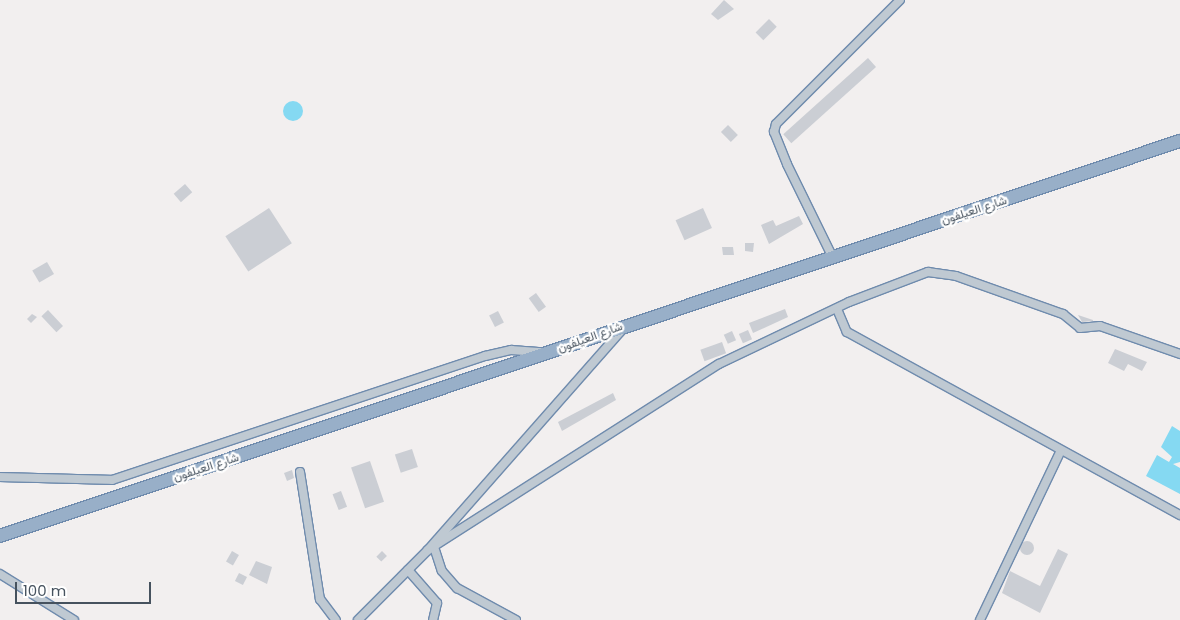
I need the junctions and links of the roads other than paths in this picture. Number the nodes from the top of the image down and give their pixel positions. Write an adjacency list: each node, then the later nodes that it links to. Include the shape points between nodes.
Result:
1 (900, 0): 3 (street, via 776,124 774,132)
2 (1180, 141): 3 (highway, شارع العيلفون)
3 (832, 256): 5 (highway, شارع العيلفون)
4 (837, 308): 7 (street, via 938,271 1063,314 1080,328 1100,326); 8 (street, via 848,332); 13 (street, via 719,364)
5 (628, 324): 6 (highway, شارع العيلفون); 13 (street)
6 (548, 352): 10 (street, via 511,350 485,356 112,480); 12 (highway, شارع العيلفون)
7 (1180, 354)
8 (1061, 450): 11 (street); 21 (street)
9 (300, 472): 17 (street, via 320,599)
10 (0, 477)
11 (1180, 515)
12 (0, 536)
13 (431, 548): 14 (street); 20 (street, via 442,570 457,588)
14 (408, 570): 18 (street); 19 (street, via 438,603)
15 (0, 574): 16 (street)
16 (74, 620)
17 (336, 620)
18 (358, 620)
19 (433, 620)
20 (516, 620)
21 (980, 620)

